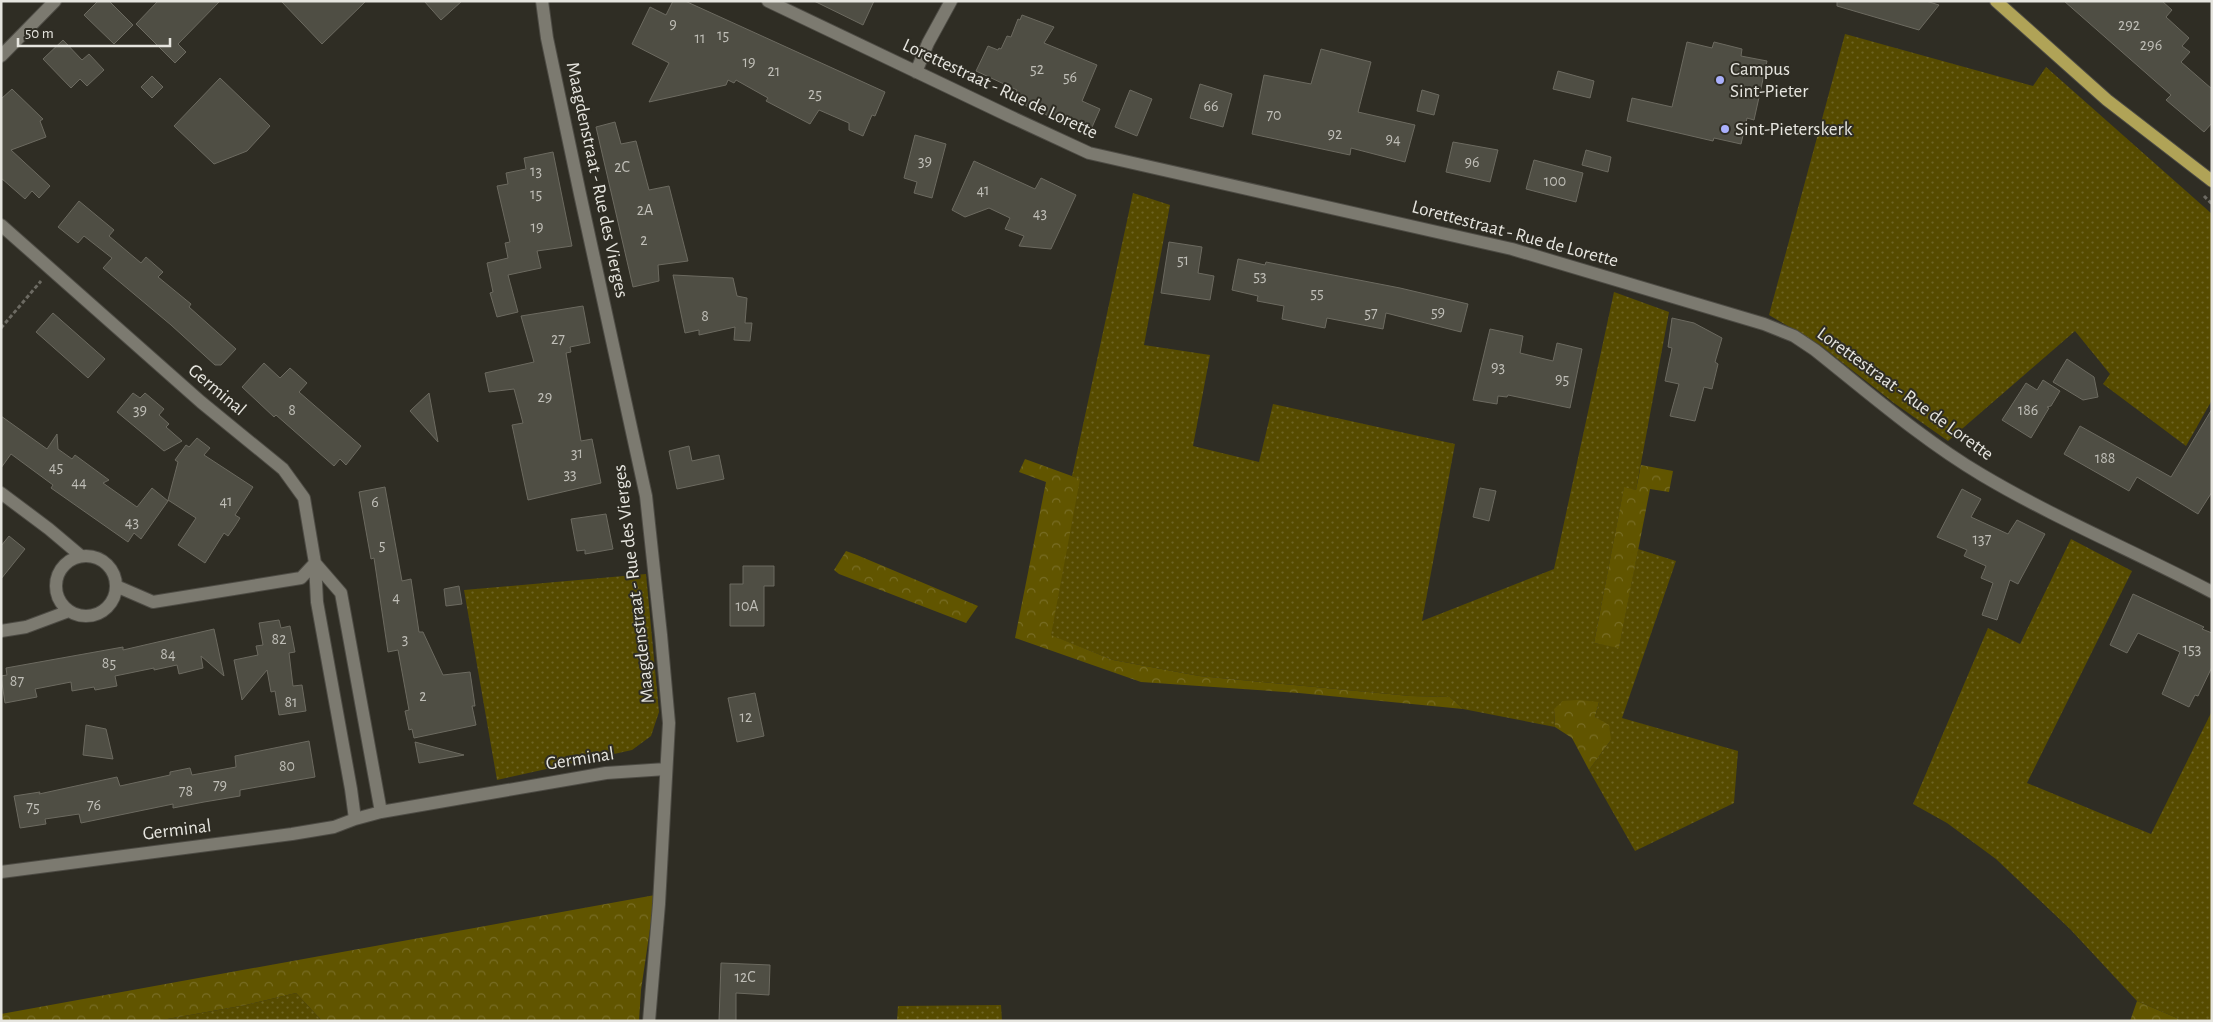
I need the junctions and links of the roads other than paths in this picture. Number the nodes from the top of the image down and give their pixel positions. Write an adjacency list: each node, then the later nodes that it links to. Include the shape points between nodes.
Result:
1 (55, 1): 6 (street)
2 (542, 1): 17 (street, Maagdenstraat - Rue des Vierges, via 547,38 646,496 669,723)
3 (768, 1): 7 (street, Lorettestraat - Rue de Lorette)
4 (951, 1): 7 (street)
5 (1996, 1): 8 (main road, via 2107,100)
6 (1, 56)
7 (916, 72): 14 (street, Lorettestraat - Rue de Lorette, via 1067,144 1106,158 1512,249 1764,324 1794,336 1938,446 1980,474)
8 (2212, 181)
9 (1, 225): 12 (street, Germinal, via 194,396 283,469 304,498)
10 (1, 493): 11 (street)
11 (81, 556): 13 (street, via 103,561 112,569); 15 (street, via 65,565 57,580 56,592)
12 (315, 563): 13 (street, via 301,578 153,602); 18 (street, via 341,593); 19 (street, Germinal, via 317,602)
13 (116, 586): 15 (street, via 111,603 103,611 92,616 80,616)
14 (2212, 592)
15 (69, 611): 16 (street, via 26,627)
16 (1, 632)
17 (666, 770): 18 (street, Germinal, via 606,773); 21 (street, Maagdenstraat - Rue des Vierges)
18 (381, 812): 19 (street, Germinal)
19 (355, 818): 20 (street, Germinal, via 334,827 292,834)
20 (1, 872)
21 (649, 1021)

